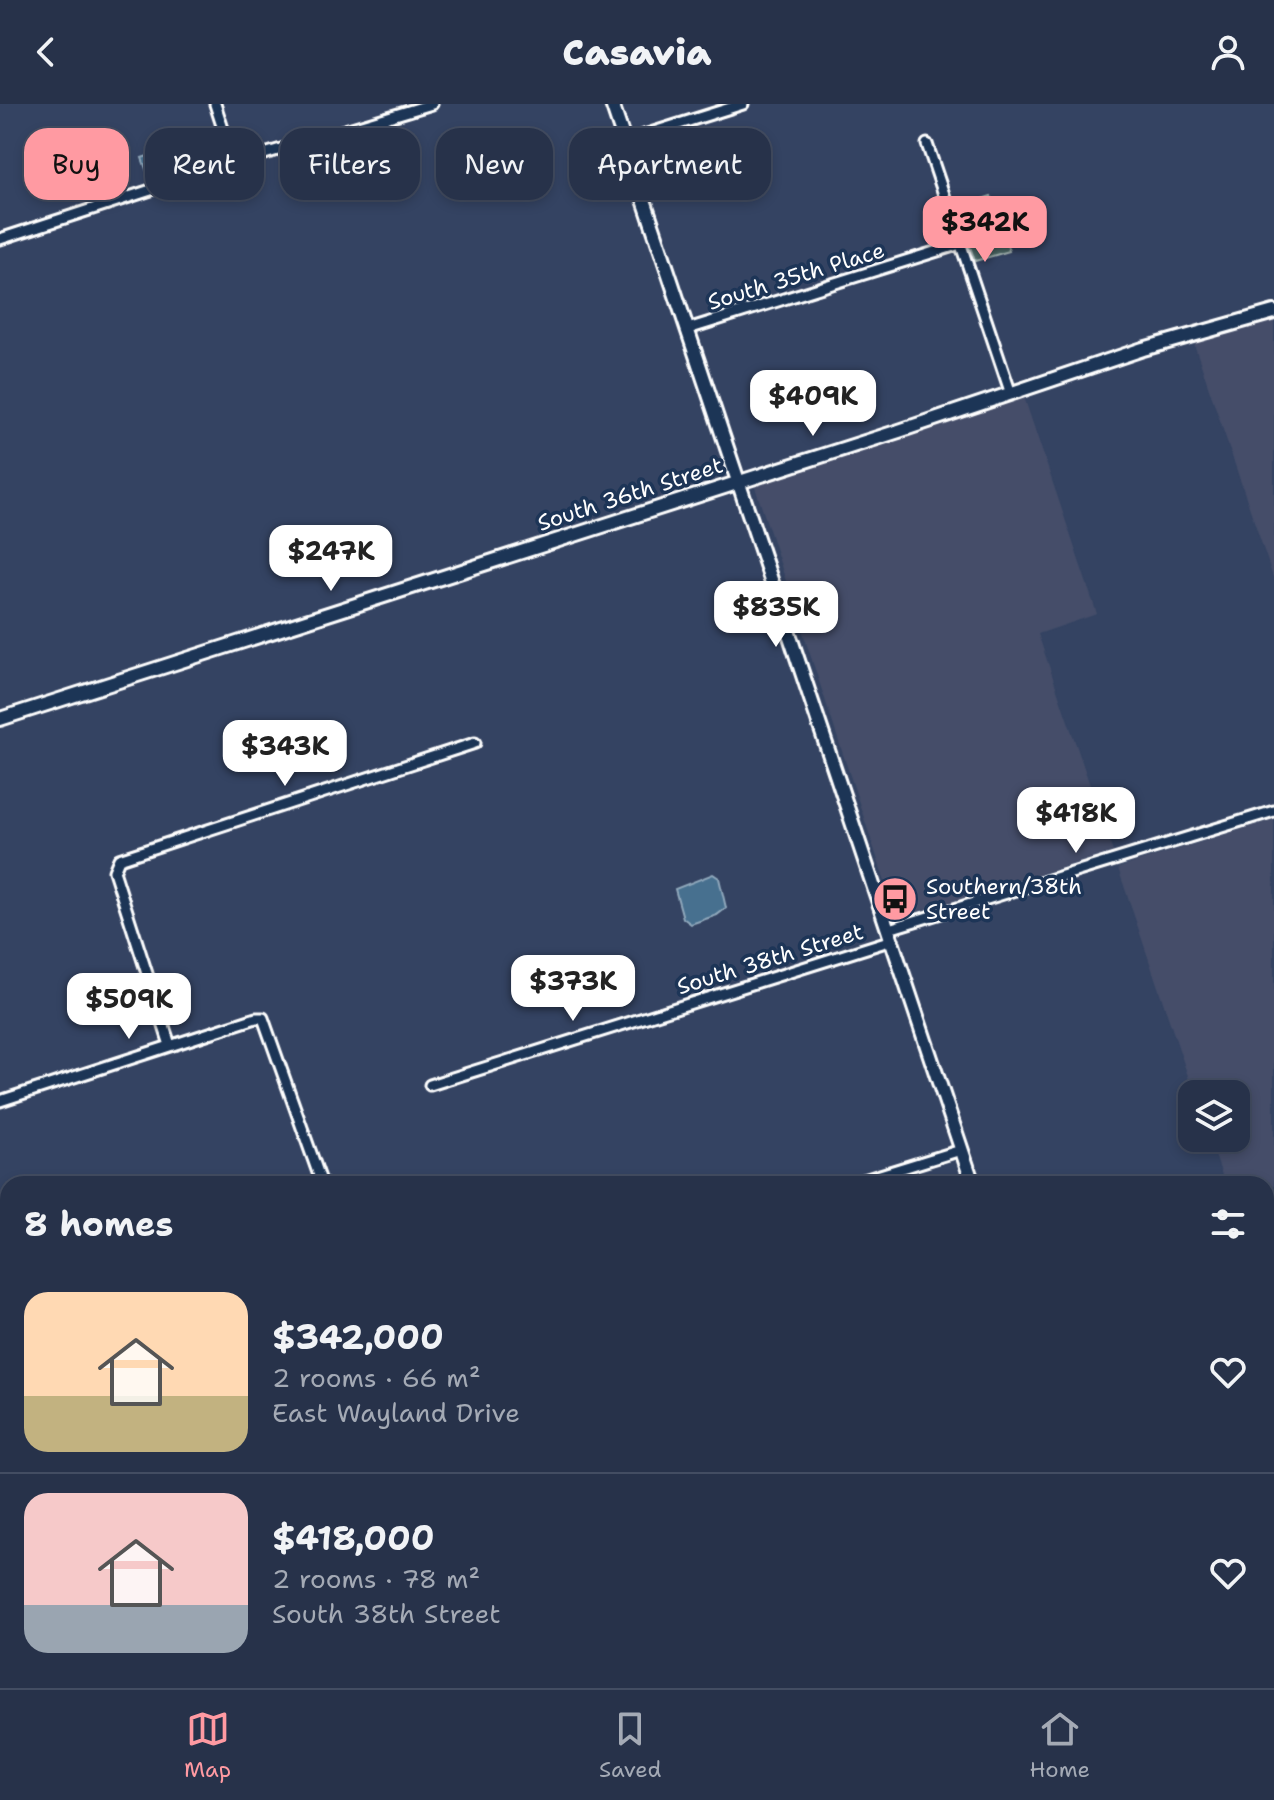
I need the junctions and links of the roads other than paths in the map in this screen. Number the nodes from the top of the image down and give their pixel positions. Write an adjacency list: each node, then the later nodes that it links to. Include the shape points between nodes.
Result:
1 (215, 104): 5 (street)
2 (432, 104): 9 (street)
3 (612, 104): 6 (street)
4 (743, 104): 7 (street)
5 (223, 128)
6 (620, 128)
7 (666, 128)
8 (927, 144): 13 (street)
9 (264, 154)
10 (145, 192): 12 (street)
11 (645, 200): 15 (street)
12 (0, 239)
13 (960, 244): 15 (street, South 35th Place); 16 (street)
14 (1274, 312): 16 (street, South 36th Street)
15 (688, 329): 17 (street)
16 (1011, 394): 17 (street, South 36th Street)
17 (738, 480): 18 (street, South 36th Street); 21 (street)
18 (0, 719)
19 (475, 743): 22 (street, via 119,859 114,871)
20 (1274, 811): 21 (street, South 38th Street)
21 (890, 935): 23 (street, South 38th Street); 25 (street)
22 (170, 1045): 24 (street); 26 (street, via 263,1018)
23 (430, 1085)
24 (0, 1101)
25 (961, 1150): 27 (street); 28 (street)
26 (319, 1176)
27 (877, 1176)
28 (970, 1176)

